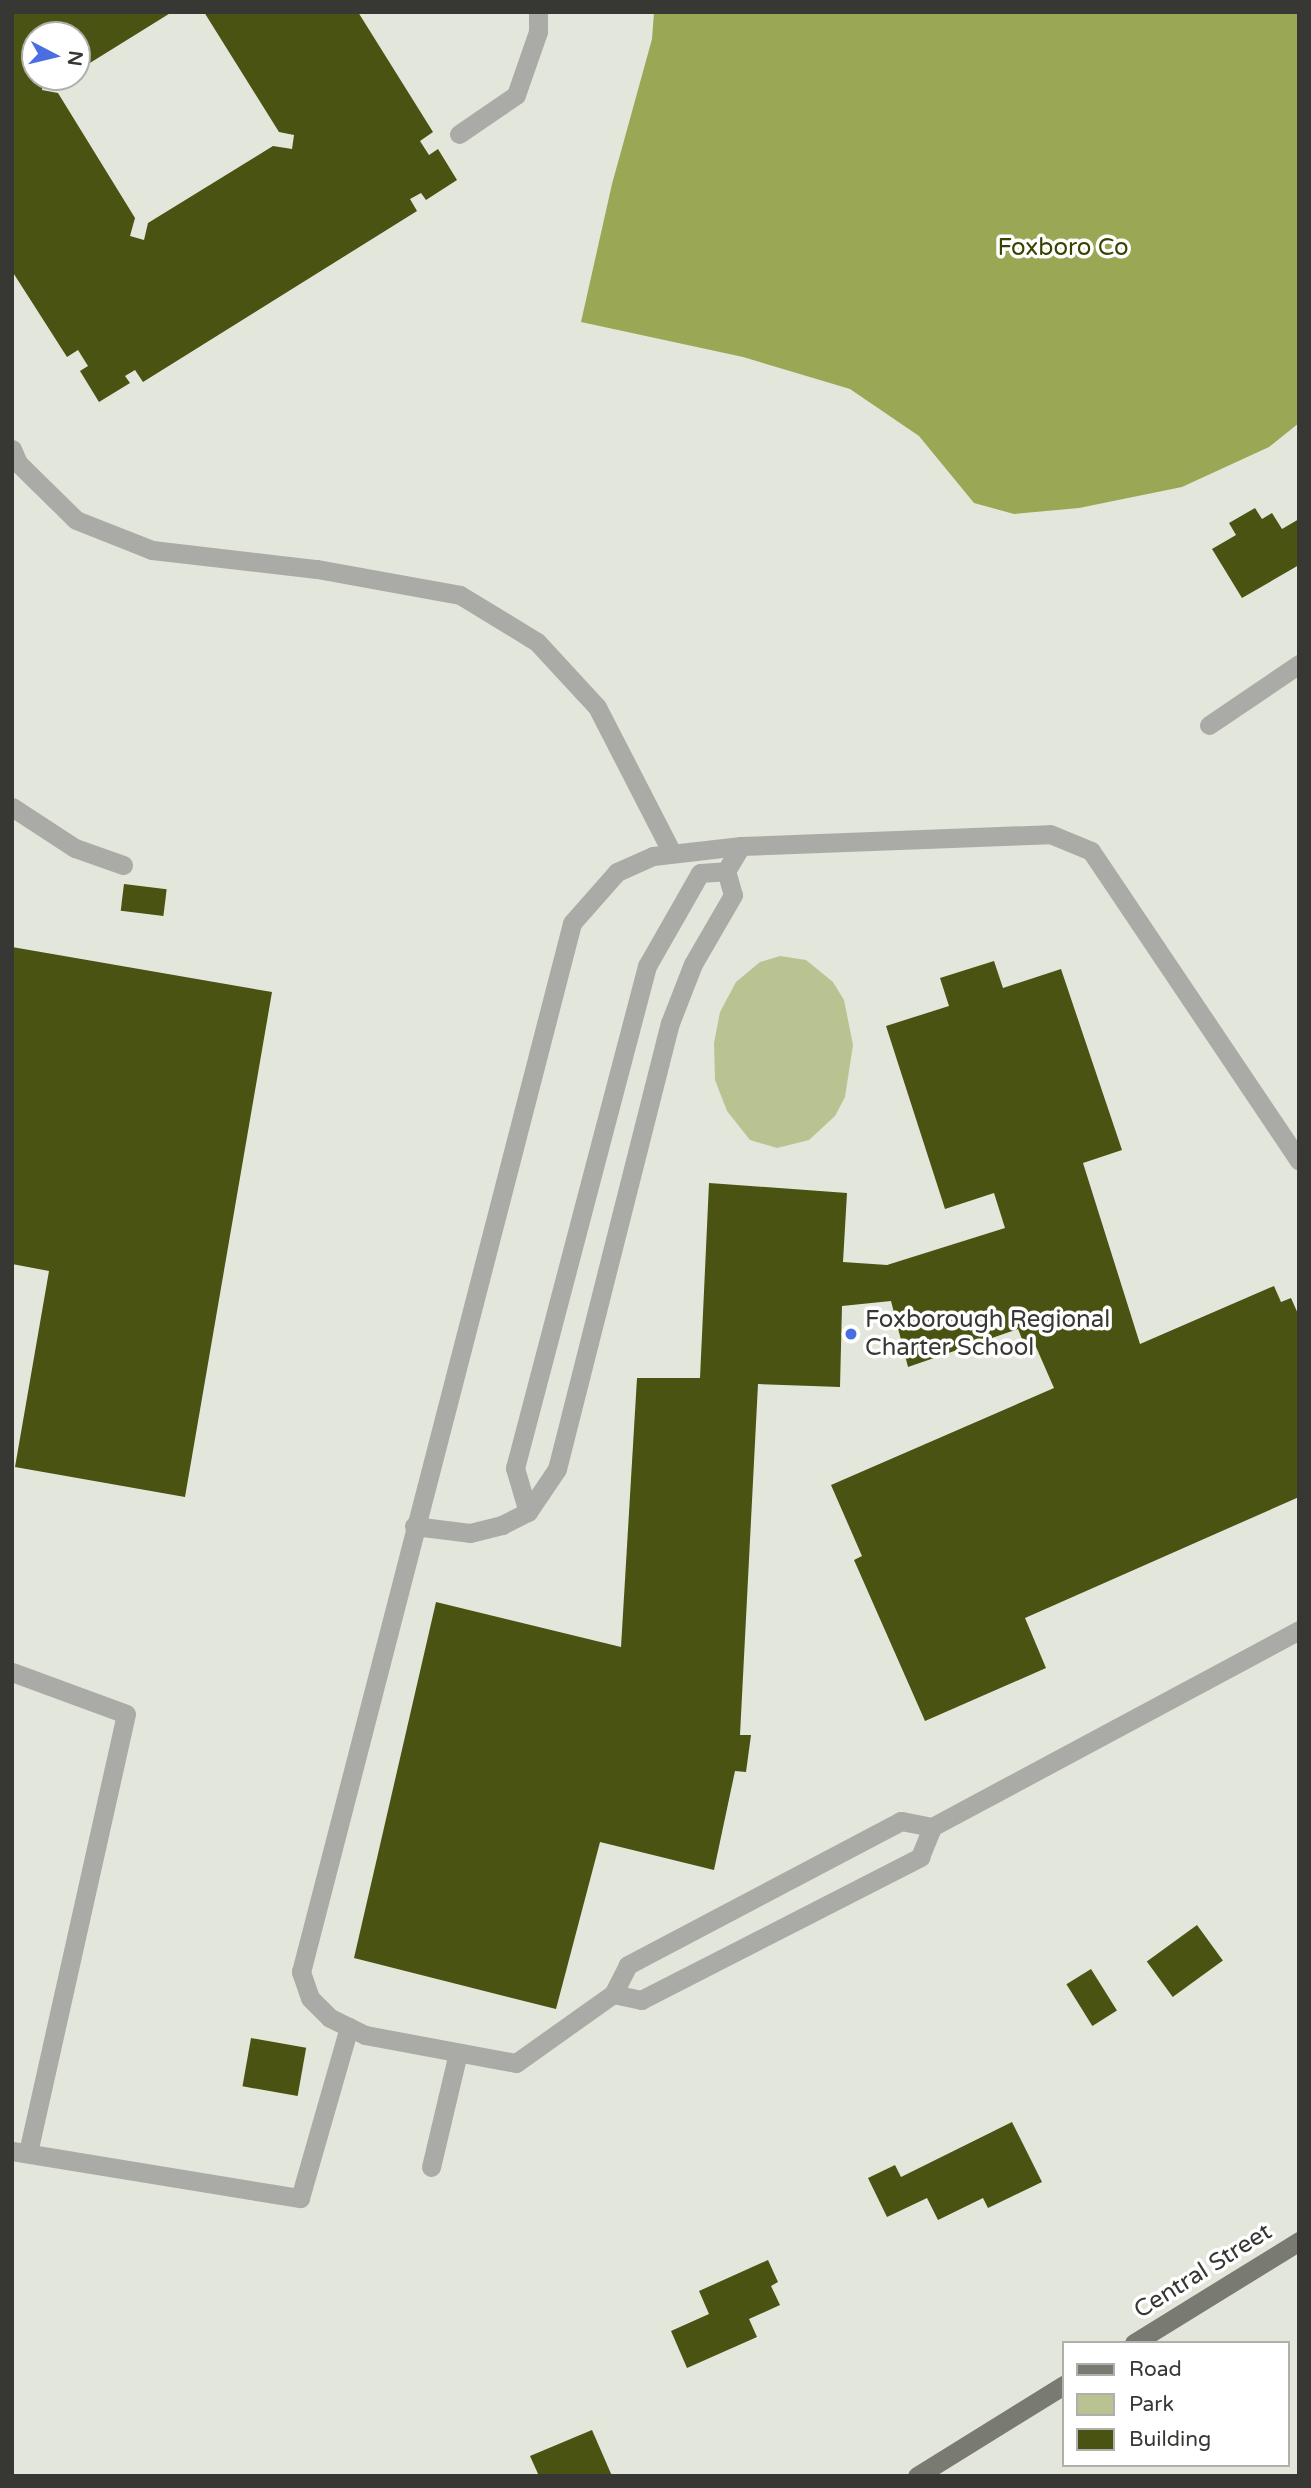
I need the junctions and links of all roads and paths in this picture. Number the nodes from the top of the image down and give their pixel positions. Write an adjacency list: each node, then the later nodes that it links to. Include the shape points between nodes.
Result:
1 (538, 12): 2 (street, via 538,32 516,96)
2 (459, 134)
3 (12, 449): 8 (street, via 18,463 76,520 152,550 317,569 460,595 537,642 597,707)
4 (1299, 664): 5 (street)
5 (1209, 725)
6 (12, 807): 9 (street, via 75,848)
7 (741, 846): 8 (street); 10 (street); 11 (street, via 1049,834 1091,850)
8 (672, 853): 13 (street, via 617,872 572,923)
9 (123, 865)
10 (726, 872): 12 (street, via 733,895 693,964 670,1023 557,1469); 12 (street, via 701,873 647,966 515,1468)
11 (1299, 1161)
12 (528, 1512): 13 (street, via 470,1533)
13 (414, 1526): 18 (street, via 301,1972 310,1998 330,2018)
14 (1299, 1630): 16 (street)
15 (12, 1672): 20 (street, via 126,1714)
16 (932, 1827): 17 (street, via 901,1821 628,1965); 17 (street, via 920,1857 641,2000)
17 (613, 1993): 19 (street, via 516,2063)
18 (349, 2027): 19 (street, via 365,2035); 20 (street, via 300,2198)
19 (458, 2053): 21 (street)
20 (20, 2152)
21 (430, 2167)
22 (1299, 2241): 23 (main road, Central Street)
23 (1137, 2341)
24 (1062, 2386): 25 (main road)
25 (917, 2476)

